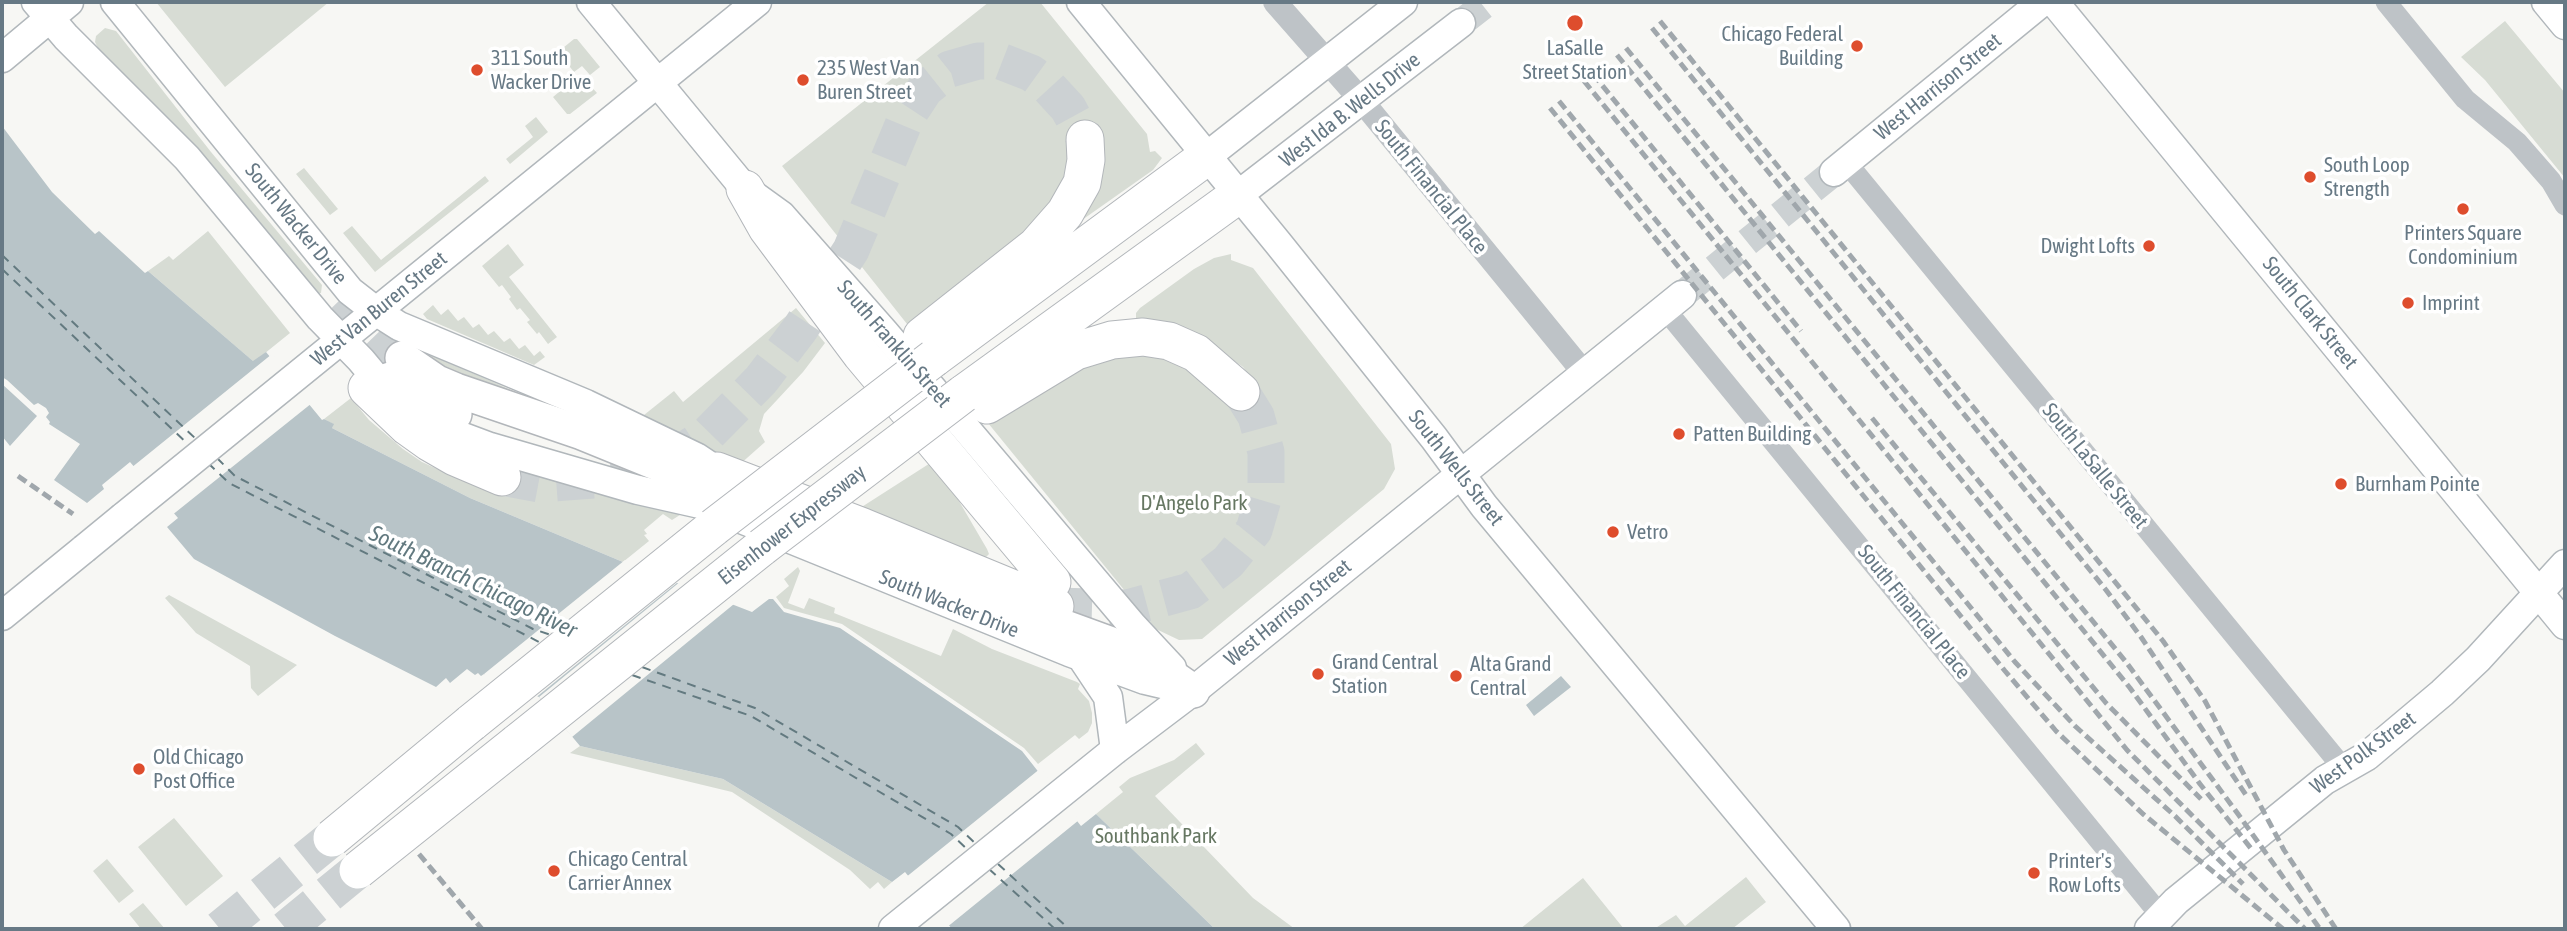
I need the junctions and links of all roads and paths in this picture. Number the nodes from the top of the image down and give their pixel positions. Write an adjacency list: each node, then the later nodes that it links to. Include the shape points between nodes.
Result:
1 (115, 2): 25 (main road, South Wacker Drive, via 351,291)
2 (591, 2): 16 (main road, South Franklin Street)
3 (757, 2): 16 (main road, West Van Buren Street)
4 (1081, 2): 19 (main road, South Wells Street)
5 (1275, 2): 15 (street, South Financial Place)
6 (1403, 2): 15 (main road)
7 (2042, 2): 20 (main road, West Harrison Street)
8 (2054, 2): 38 (main road, South Clark Street)
9 (2386, 2): 23 (street, via 2465,99 2517,142)
10 (2546, 2): 13 (main road)
11 (52, 7): 14 (main road); 26 (main road, South Wacker Drive)
12 (1461, 23): 17 (main road, West Ida B. Wells Drive)
13 (2565, 25)
14 (2, 58)
15 (1327, 63): 17 (street, South Financial Place); 19 (main road)
16 (658, 84): 21 (main road, South Franklin Street); 25 (main road, West Van Buren Street)
17 (1362, 101): 22 (main road, West Ida B. Wells Drive); 28 (street, South Financial Place)
18 (1085, 139): 27 (highway, via 1082,183 1065,213)
19 (1206, 157): 22 (main road, South Wells Street); 27 (highway)
20 (1840, 167): 44 (street, South LaSalle Street)
21 (745, 189): 34 (highway, via 767,228 861,355 1054,594); 42 (main road, South Franklin Street, via 781,215)
22 (1238, 195): 31 (highway); 35 (main road, South Wells Street)
23 (2565, 205)
24 (1674, 302): 28 (main road, West Harrison Street); 47 (street, South Financial Place, via 1676,320)
25 (377, 312): 26 (main road, West Van Buren Street); 34 (main road, South Wacker Drive, via 399,326 586,404)
26 (341, 340): 29 (main road, South Wacker Drive); 39 (main road, West Van Buren Street, bridge)
27 (926, 349): 36 (highway, bridge, via 777,479)
28 (1585, 374): 35 (main road, West Harrison Street)
29 (384, 376): 32 (highway, via 437,382); 33 (highway, via 408,427 455,457); 36 (highway, via 446,411 582,457)
30 (1241, 392): 31 (highway, via 1196,353 1169,341 1143,337 1076,351)
31 (970, 402): 46 (highway, Eisenhower Expressway, bridge, via 925,445 805,513)
32 (582, 433): 34 (highway); 42 (highway, via 1002,604 1128,650)
33 (496, 462): 36 (main road, South Wacker Drive, via 638,489)
34 (717, 471)
35 (1460, 474): 42 (main road, West Harrison Street); 49 (main road, South Wells Street)
36 (711, 517): 41 (main road, South Wacker Drive); 45 (highway, bridge, via 666,566)
37 (2565, 565): 38 (main road, West Polk Street)
38 (2539, 592): 40 (main road, South Clark Street); 44 (main road, West Polk Street, via 2442,694 2367,756)
39 (2, 616)
40 (2565, 625)
41 (1082, 658): 42 (main road, South Wacker Drive); 43 (main road, via 1108,697)
42 (1193, 691): 43 (main road, West Harrison Street)
43 (1115, 750): 48 (main road, West Harrison Street)
44 (2344, 769): 47 (main road, West Polk Street, via 2176,901)
45 (332, 838)
46 (358, 870)
47 (2155, 923)
48 (895, 928)
49 (1836, 929)

